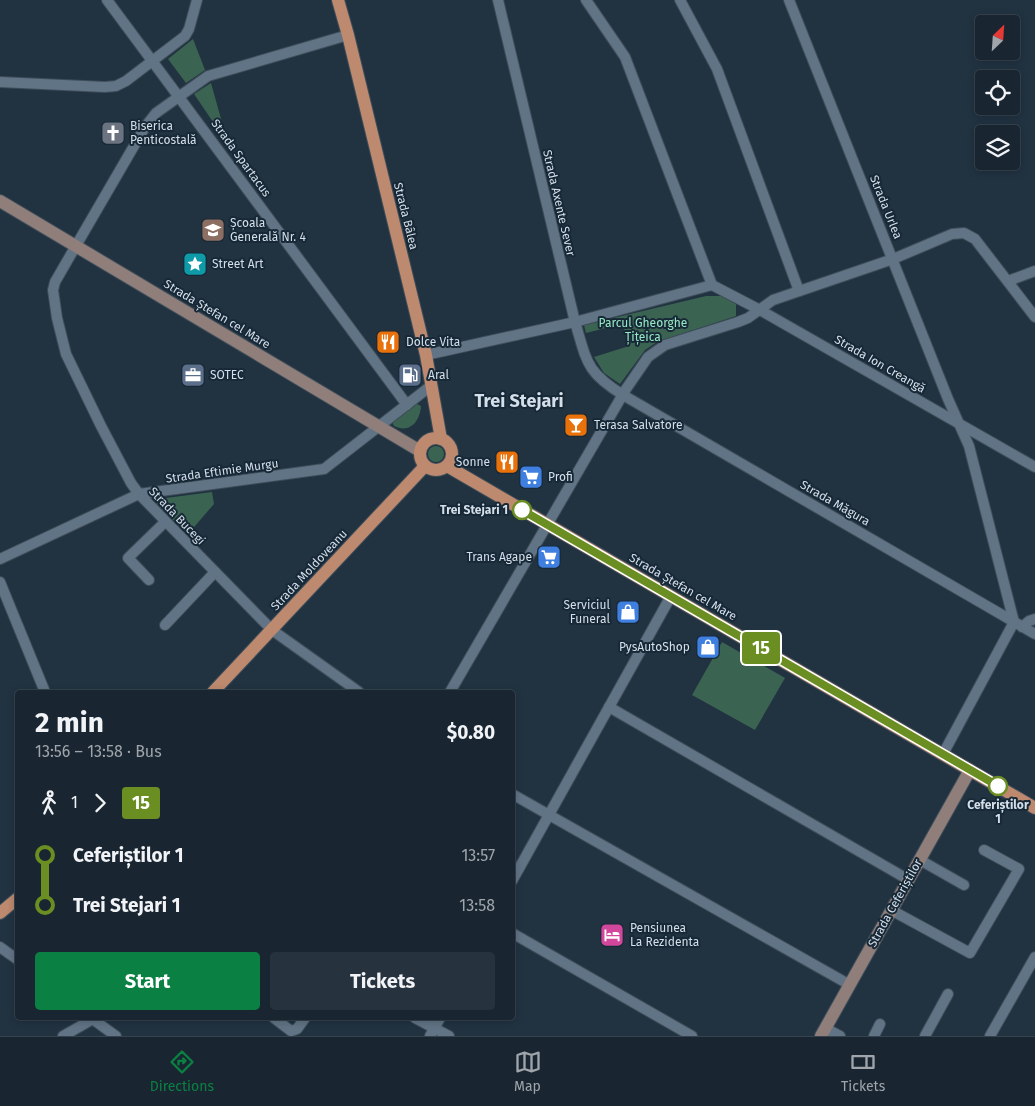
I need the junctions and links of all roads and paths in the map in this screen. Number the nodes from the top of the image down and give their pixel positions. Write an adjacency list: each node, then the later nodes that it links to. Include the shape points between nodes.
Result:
1 (107, 0): 9 (street, Strada Spartacus)
2 (197, 0): 9 (street, via 186,36)
3 (338, 0): 8 (main road, Strada Bâlea)
4 (498, 0): 21 (street, Strada Axente Sever)
5 (586, 0): 17 (street, via 625,57)
6 (680, 0): 18 (street, via 717,69)
7 (789, 0): 14 (street, Strada Urlea)
8 (348, 35): 11 (street, Strada Bucegi, via 208,76); 22 (main road, Strada Bâlea)
9 (153, 61): 10 (street, via 116,86); 11 (street, Strada Spartacus)
10 (0, 82)
11 (180, 96): 13 (street, Strada Bucegi, via 150,119); 25 (street, Strada Spartacus)
12 (0, 201): 13 (main road, Strada Ștefan cel Mare)
13 (76, 246): 27 (main road, Strada Ștefan cel Mare); 33 (street, Strada Bucegi, via 55,282 54,300 66,354)
14 (894, 260): 16 (street, via 952,234 964,233 975,239); 18 (street); 26 (street, Strada Urlea)
15 (1035, 271): 16 (street)
16 (1008, 281): 20 (street)
17 (712, 285): 19 (street, Strada Ion Creangă); 21 (street)
18 (799, 291): 19 (street, via 772,300)
19 (760, 310): 24 (street, via 738,322 665,345 642,364); 26 (street, Strada Ion Creangă)
20 (1035, 317)
21 (575, 322): 22 (street); 24 (street, Strada Axente Sever, via 591,369 599,379)
22 (426, 355): 23 (main road, Strada Bâlea)
23 (432, 385): 25 (street, Strada Eftimie Murgu); 28 (main road, Strada Bâlea)
24 (623, 395): 35 (street); 42 (street, Strada Măgura)
25 (407, 405): 27 (street, Strada Eftimie Murgu)
26 (960, 424): 32 (street, Strada Ion Creangă); 42 (street, Strada Urlea)
27 (378, 427): 29 (main road, Strada Ștefan cel Mare); 33 (street, Strada Eftimie Murgu, via 324,469)
28 (441, 439): 29 (main road, via 429,439); 31 (main road, via 452,454)
29 (420, 451): 30 (main road)
30 (425, 466): 31 (main road, via 436,470); 44 (main road, Strada Moldoveanu)
31 (447, 466): 35 (main road, Strada Ștefan cel Mare)
32 (1035, 467)
33 (139, 494): 34 (street, Strada Bucegi); 36 (street, Strada Eftimie Murgu)
34 (165, 522): 37 (street, Strada Bucegi); 38 (street, via 128,558)
35 (546, 524): 40 (main road, Strada Ștefan cel Mare); 49 (street)
36 (0, 559)
37 (215, 572): 43 (street); 44 (street, Strada Bucegi)
38 (149, 580)
39 (0, 582): 46 (street)
40 (671, 596): 50 (street); 51 (main road, Strada Ștefan cel Mare)
41 (1035, 619): 42 (street)
42 (1018, 624): 45 (street, Strada Măgura); 51 (street)
43 (165, 625)
44 (272, 630): 47 (main road, Strada Moldoveanu); 48 (street, Strada Bucegi)
45 (1035, 634)
46 (44, 690)
47 (216, 690)
48 (356, 690)
49 (451, 690)
50 (609, 707): 55 (street); 59 (street)
51 (943, 754): 52 (main road, Strada Ștefan cel Mare)
52 (970, 770): 54 (main road, Strada Ștefan cel Mare); 57 (main road, Strada Ceferiștilor)
53 (515, 796): 55 (street)
54 (1035, 808)
55 (548, 815): 58 (street); 68 (street)
56 (984, 850): 62 (street, via 1020,870 970,953)
57 (920, 860): 59 (main road, Strada Ceferiștilor); 60 (street)
58 (515, 876)
59 (909, 880): 62 (main road, Strada Ceferiștilor)
60 (964, 885)
61 (15, 900): 63 (main road)
62 (891, 910): 68 (main road, Strada Ceferiștilor)
63 (0, 912)
64 (515, 935): 82 (street)
65 (0, 947): 67 (street)
66 (1035, 956): 86 (street)
67 (15, 958)
68 (850, 985): 78 (main road, Strada Ceferiștilor)
69 (948, 994): 85 (street)
70 (89, 1020): 79 (street)
71 (95, 1020): 80 (street)
72 (277, 1020): 73 (street, via 291,1031)
73 (304, 1020)
74 (417, 1020): 77 (street)
75 (439, 1020): 77 (street)
76 (880, 1024): 84 (street)
77 (432, 1032): 81 (street)
78 (823, 1032): 83 (street)
79 (63, 1036)
80 (116, 1036)
81 (449, 1036)
82 (692, 1036)
83 (840, 1036)
84 (874, 1036)
85 (925, 1036)
86 (990, 1036)

